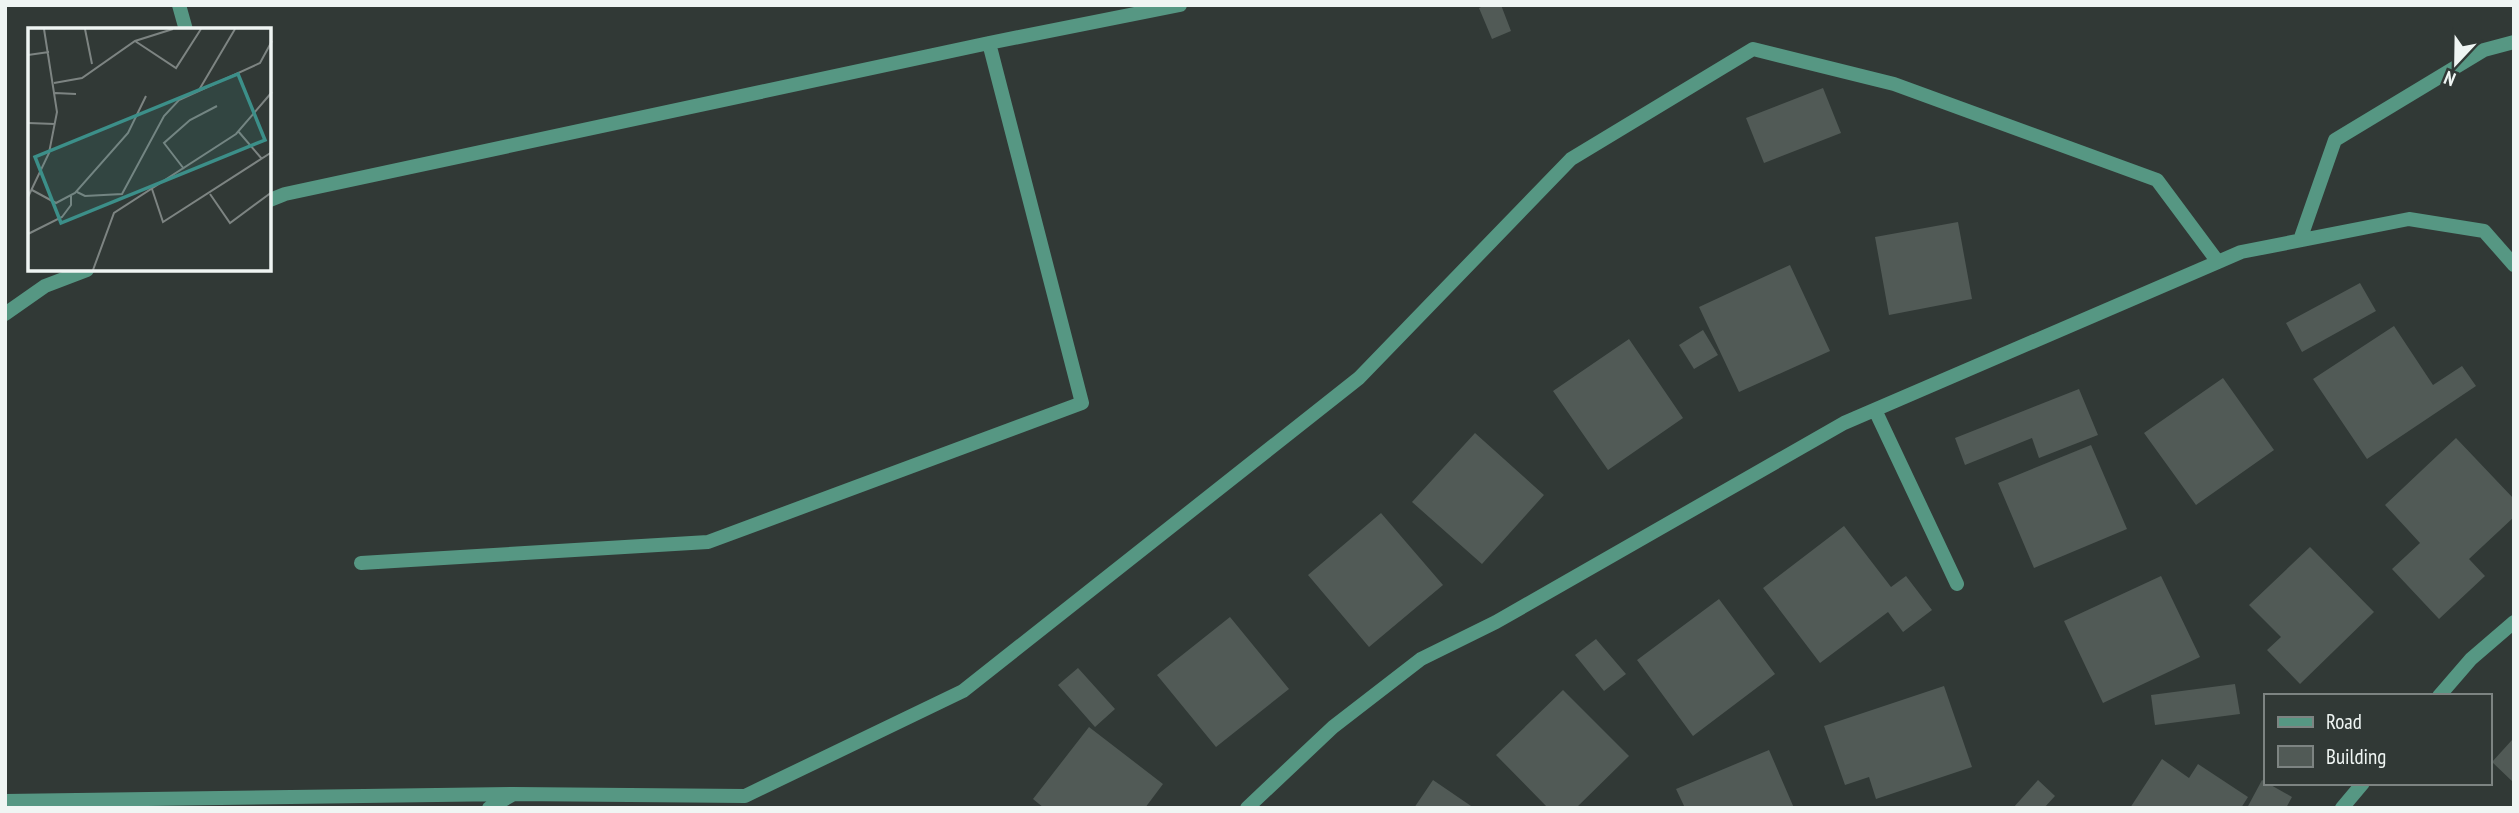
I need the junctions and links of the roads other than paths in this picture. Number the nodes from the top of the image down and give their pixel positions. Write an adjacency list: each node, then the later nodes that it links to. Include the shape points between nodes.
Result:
1 (178, 5): 3 (street)
2 (1180, 5): 5 (street)
3 (185, 28)
4 (2514, 42): 7 (street, via 2484,50 2335,139)
5 (989, 43): 6 (street); 13 (street, via 1082,403 708,542)
6 (271, 200)
7 (2300, 240): 8 (street, via 2241,252); 9 (street, via 2409,219 2484,231)
8 (2218, 262): 12 (street); 18 (street, via 2157,180 1894,84 1753,49 1571,159 1359,378 963,691 745,796)
9 (2514, 265)
10 (84, 271): 11 (street, via 45,286)
11 (5, 314)
12 (1875, 410): 14 (street); 21 (street, via 1844,423 1496,622 1421,659 1333,727)
13 (361, 563)
14 (1957, 584)
15 (2514, 622): 16 (street, via 2471,659)
16 (2441, 694)
17 (2360, 785): 22 (street)
18 (514, 794): 19 (street); 20 (street)
19 (5, 801)
20 (489, 808)
21 (1247, 808)
22 (2342, 808)

